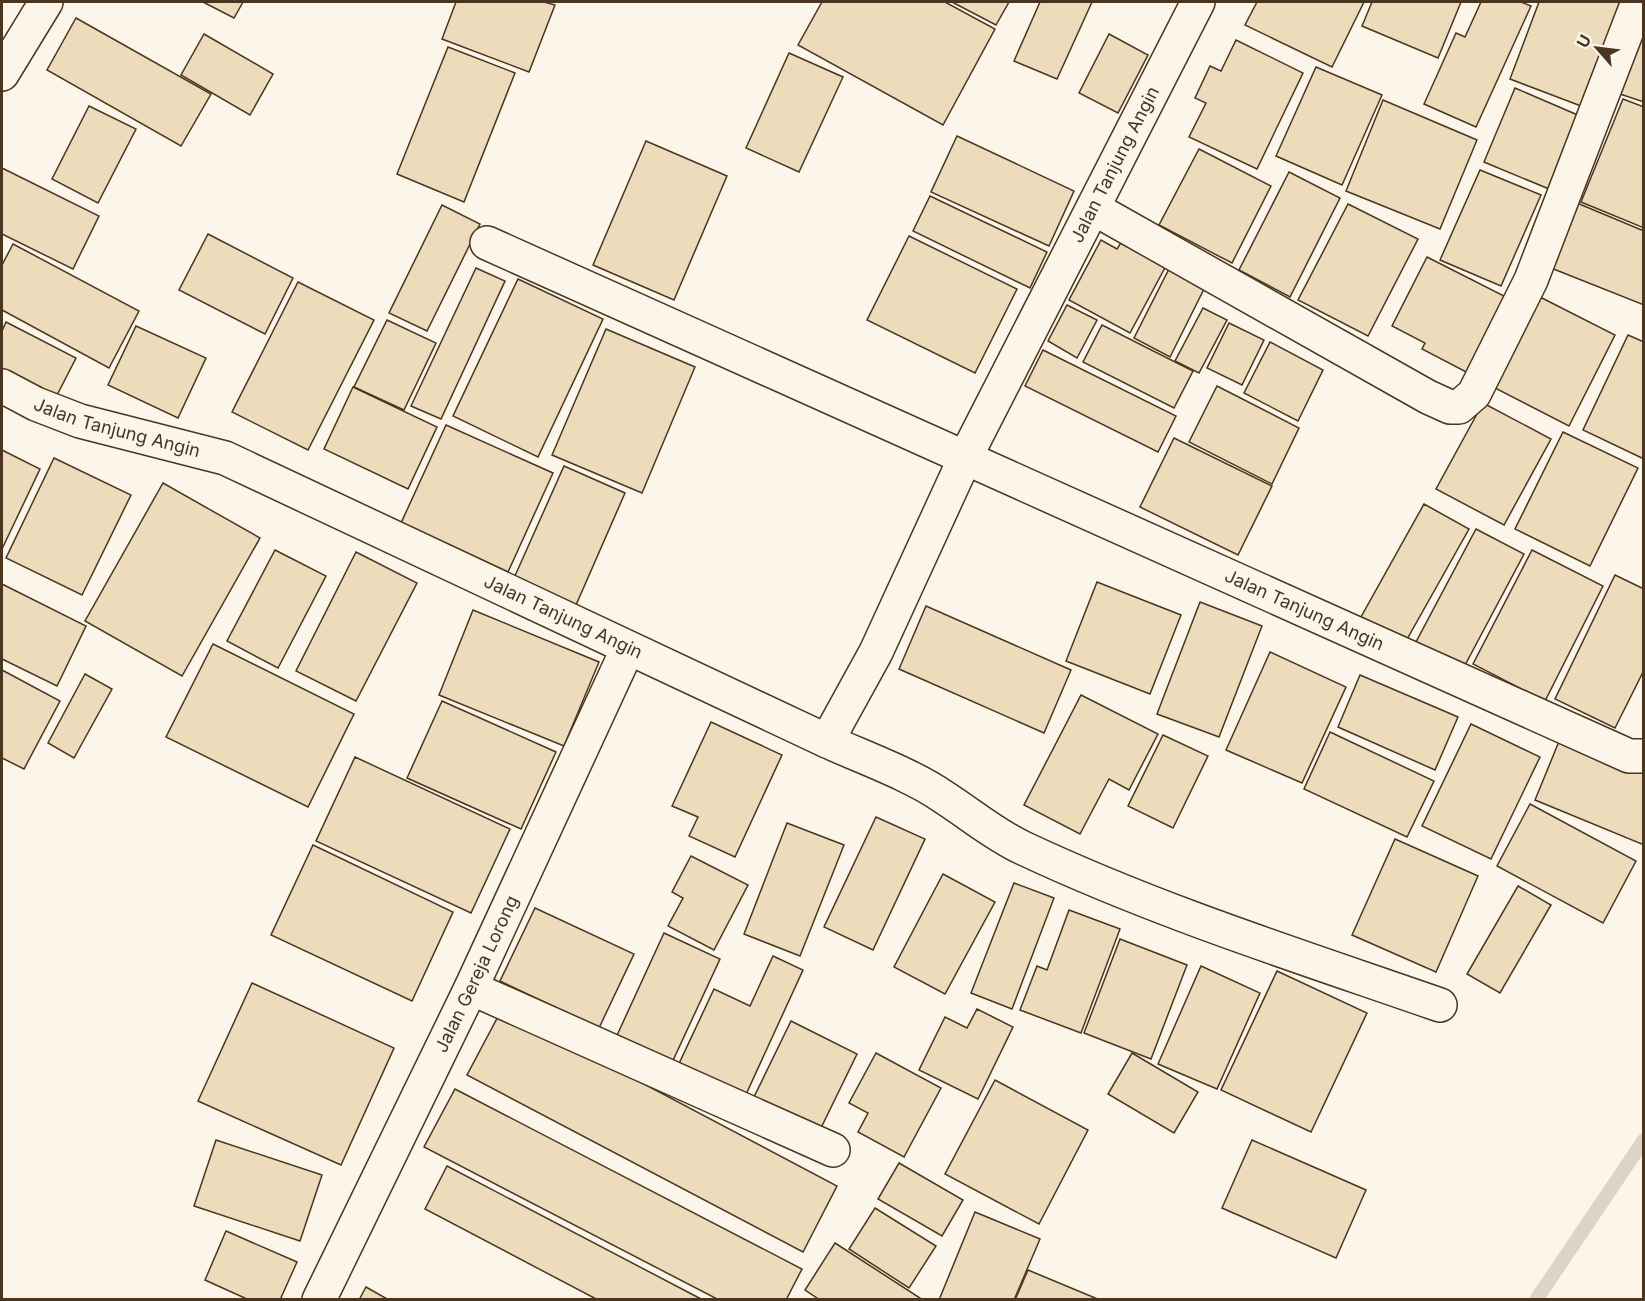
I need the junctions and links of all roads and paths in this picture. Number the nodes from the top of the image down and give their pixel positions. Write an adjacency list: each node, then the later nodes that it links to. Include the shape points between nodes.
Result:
1 (46, 2): 4 (street)
2 (1198, 2): 5 (street, Jalan Tanjung Angin)
3 (1638, 2): 5 (street, via 1531,280 1474,394 1460,407 1428,397)
4 (2, 74)
5 (1093, 208): 8 (street, Jalan Tanjung Angin)
6 (487, 243): 8 (street, Jalan Tanjung Angin)
7 (2, 386): 9 (street, Jalan Tanjung Angin, via 80,421 225,458)
8 (966, 456): 10 (street, Jalan Tanjung Angin, via 876,652); 11 (street, Jalan Tanjung Angin, via 1629,756)
9 (628, 648): 10 (street, Jalan Tanjung Angin); 12 (street, Jalan Gereja Lorong)
10 (827, 741): 13 (street, via 941,795 1019,846 1074,871 1191,918)
11 (1644, 756)
12 (471, 988): 14 (street); 15 (street, Jalan Gereja Lorong)
13 (1440, 1005)
14 (832, 1150)
15 (319, 1299)

